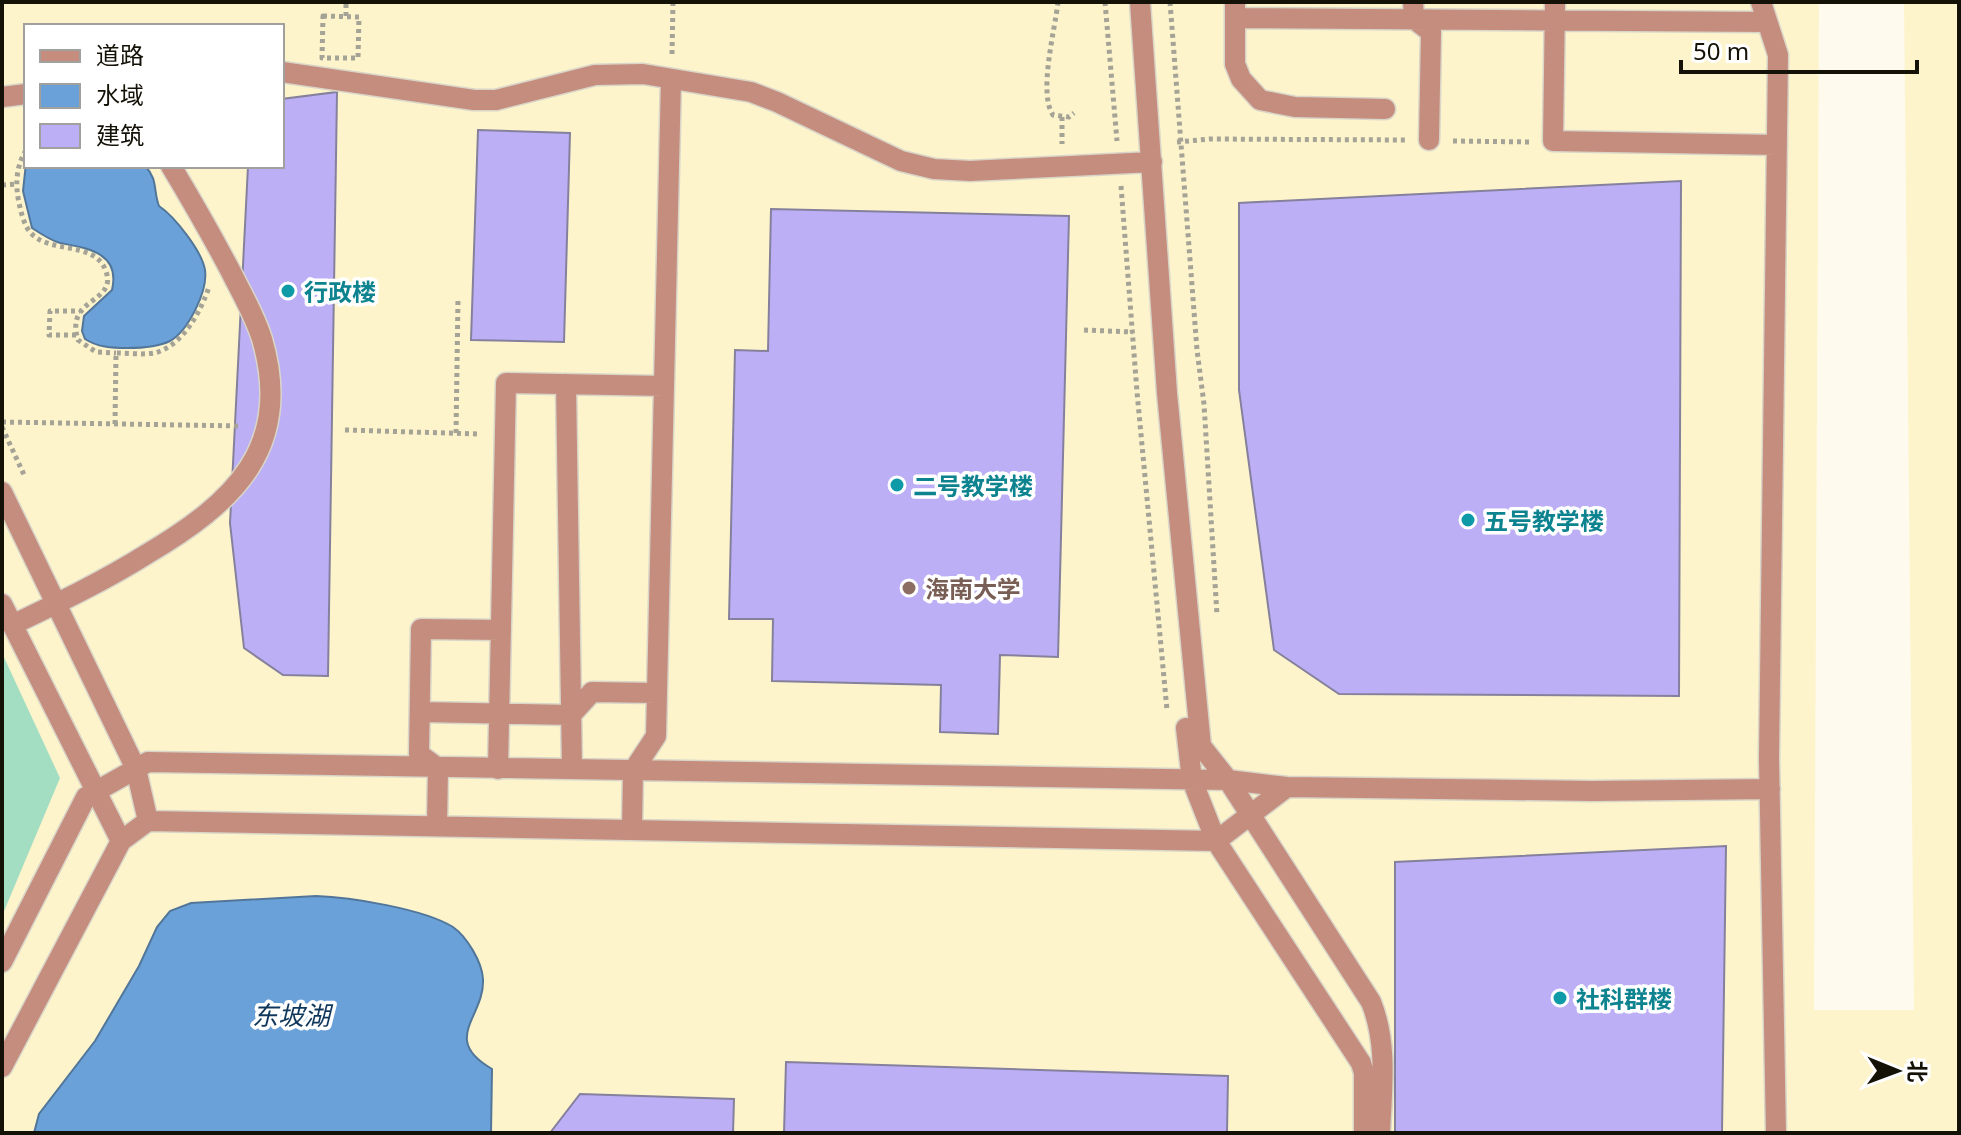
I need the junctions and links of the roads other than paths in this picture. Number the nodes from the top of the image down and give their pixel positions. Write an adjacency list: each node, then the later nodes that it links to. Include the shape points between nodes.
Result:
1 (1127, 2): 14 (street)
2 (1140, 2): 14 (street)
3 (1235, 10): 4 (street); 11 (street, via 1235,64 1260,100 1295,107)
4 (1414, 11): 5 (street); 12 (street, via 1431,32)
5 (1554, 11): 6 (street); 13 (street, via 1553,141)
6 (1758, 12): 13 (street)
7 (284, 72): 8 (street, via 474,100 496,100 595,75)
8 (671, 79): 14 (street, via 751,92 901,161 934,169); 17 (street)
9 (24, 94): 10 (street)
10 (2, 97)
11 (1385, 109)
12 (1429, 140)
13 (1771, 144): 35 (street)
14 (1137, 163): 32 (street); 33 (street, via 1167,393 1201,746)
15 (172, 168): 20 (street, via 262,339 270,402 265,427 254,462 219,505 164,545)
16 (566, 384): 17 (street); 22 (street, via 506,383); 26 (street)
17 (664, 386): 23 (street)
18 (2, 492): 20 (street)
19 (2, 604): 21 (street)
20 (56, 604): 21 (street); 28 (street)
21 (12, 625): 36 (street)
22 (501, 630): 24 (street, via 421,629); 25 (street)
23 (657, 693): 26 (street, via 592,692); 31 (street, via 656,736)
24 (420, 712): 25 (street); 27 (street, via 419,754)
25 (499, 713): 26 (street); 29 (street)
26 (571, 715): 30 (street)
27 (438, 768): 28 (street, via 148,762); 29 (street); 39 (street)
28 (136, 769): 36 (street); 38 (street)
29 (498, 769): 30 (street)
30 (572, 769): 31 (street)
31 (633, 771): 32 (street); 40 (street)
32 (1192, 780): 33 (street); 42 (street)
33 (1228, 780): 34 (street); 37 (street)
34 (1287, 787): 35 (street); 37 (street)
35 (1764, 790): 47 (street); 48 (street)
36 (95, 792): 41 (street); 43 (street, via 86,797)
37 (1250, 815): 42 (street); 46 (street, via 1380,1024)
38 (148, 821): 39 (street); 41 (street)
39 (437, 826): 40 (street)
40 (632, 830): 42 (street)
41 (121, 841): 44 (street)
42 (1216, 841): 45 (street, via 1361,1063)
43 (2, 962)
44 (2, 1067)
45 (1364, 1133)
46 (1380, 1133)
47 (1765, 1133)
48 (1776, 1133)

